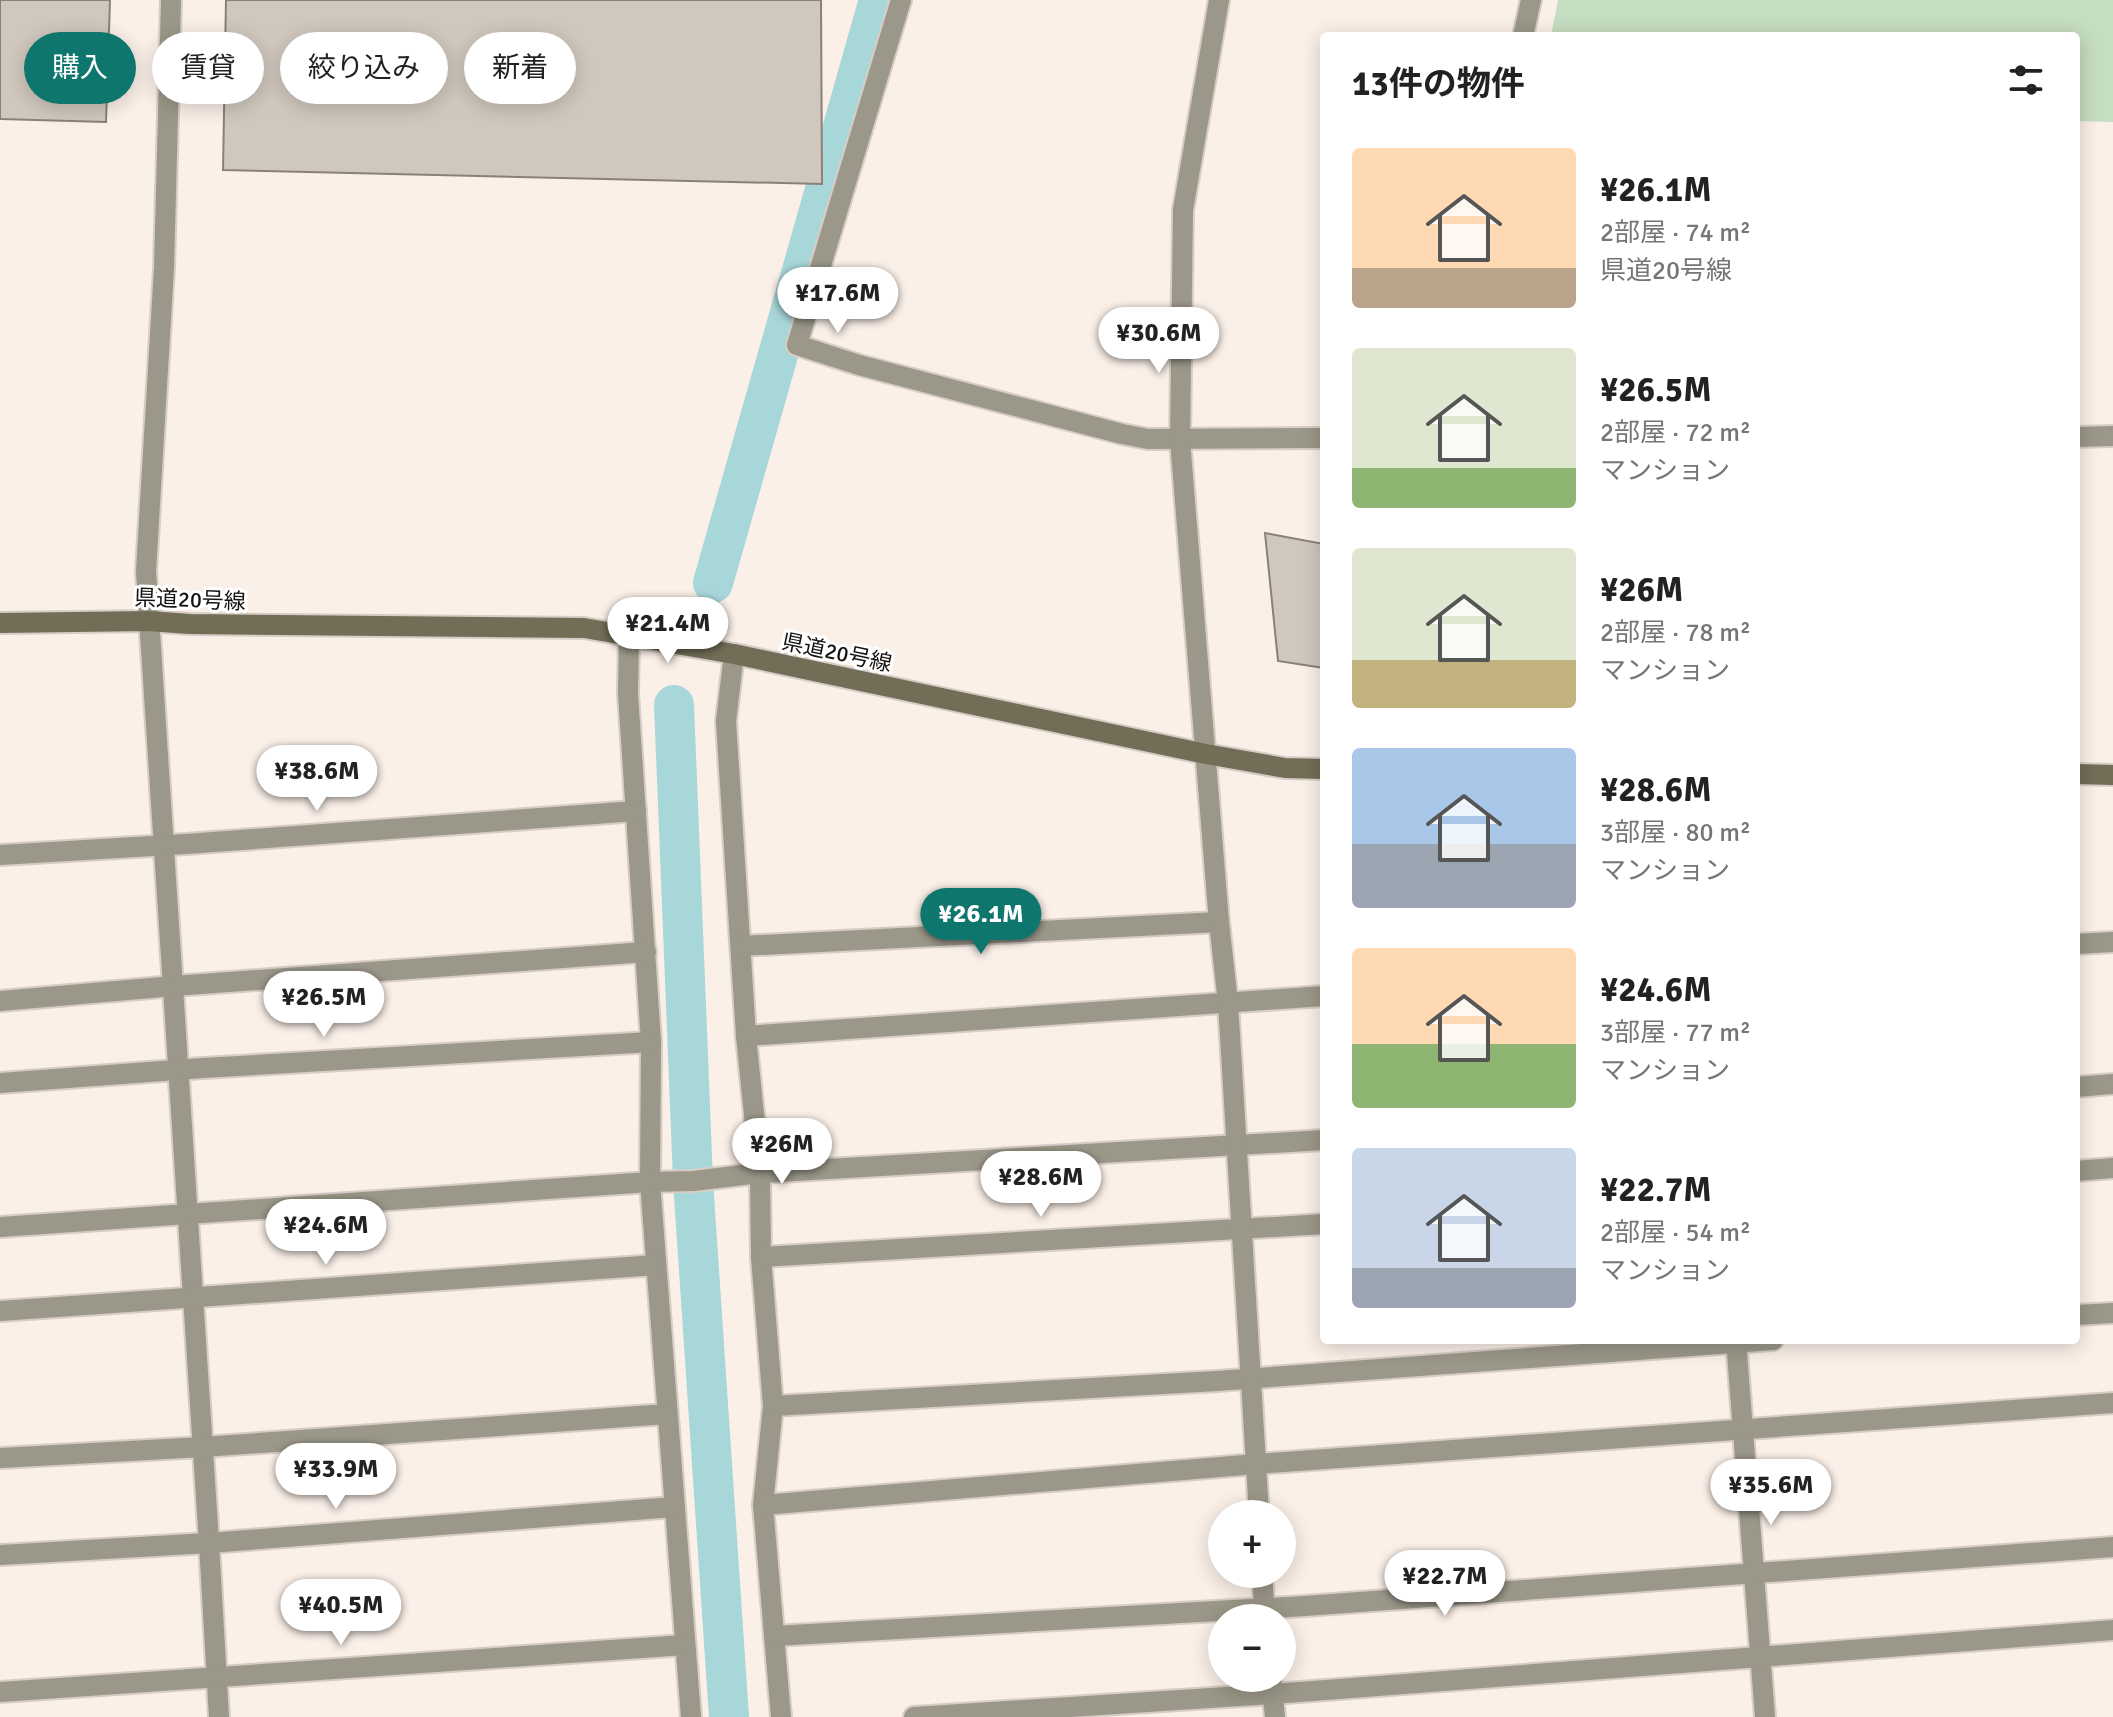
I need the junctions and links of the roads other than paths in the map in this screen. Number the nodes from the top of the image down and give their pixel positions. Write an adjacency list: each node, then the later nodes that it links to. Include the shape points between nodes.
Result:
1 (171, 0): 10 (street)
2 (901, 0): 9 (street, via 797,345 1122,434)
3 (1219, 0): 9 (street, via 1183,210)
4 (1531, 0): 5 (street)
5 (1524, 32)
6 (2113, 436): 7 (street)
7 (2080, 437)
8 (1320, 438): 9 (street)
9 (1180, 440): 14 (street)
10 (148, 621): 11 (main road, 県道20号線); 12 (main road, 県道20号線, via 584,628); 19 (street)
11 (0, 623)
12 (629, 636): 13 (main road, 県道20号線); 18 (street)
13 (734, 654): 14 (main road, 県道20号線); 24 (street, via 726,721)
14 (1206, 754): 15 (main road, 県道20号線); 21 (street)
15 (1320, 769)
16 (2080, 774): 17 (main road)
17 (2113, 775)
18 (636, 811): 19 (street); 25 (street)
19 (164, 846): 20 (street); 26 (street)
20 (0, 855)
21 (1219, 922): 24 (street); 29 (street)
22 (2113, 942): 23 (street)
23 (2080, 944)
24 (741, 946): 30 (street)
25 (646, 952): 26 (street); 31 (street)
26 (174, 986): 28 (street); 32 (street)
27 (1320, 996): 29 (street)
28 (0, 1001)
29 (1228, 1003): 30 (street); 37 (street)
30 (746, 1036): 40 (street)
31 (651, 1042): 32 (street); 41 (street)
32 (179, 1069): 33 (street); 42 (street)
33 (0, 1083)
34 (2113, 1084): 35 (street)
35 (2080, 1087)
36 (1320, 1140): 37 (street)
37 (1235, 1146): 40 (street); 45 (street)
38 (2113, 1168): 39 (street)
39 (2080, 1171)
40 (760, 1173): 41 (street); 46 (street)
41 (650, 1182): 42 (street); 47 (street)
42 (187, 1215): 44 (street); 48 (street)
43 (1320, 1224): 45 (street)
44 (0, 1227)
45 (1241, 1230): 46 (street); 54 (street)
46 (761, 1257): 56 (street)
47 (656, 1265): 48 (street); 57 (street)
48 (193, 1299): 49 (street); 59 (street)
49 (0, 1311)
50 (2113, 1313): 51 (street)
51 (2080, 1315)
52 (1710, 1344): 54 (street)
53 (1736, 1344): 58 (street)
54 (1251, 1379): 56 (street); 61 (street)
55 (2113, 1403): 58 (street)
56 (773, 1406): 63 (street)
57 (667, 1414): 59 (street); 64 (street)
58 (1742, 1430): 61 (street); 68 (street)
59 (203, 1447): 60 (street); 65 (street)
60 (0, 1458)
61 (1256, 1464): 62 (street); 63 (street)
62 (1258, 1500)
63 (763, 1505): 72 (street)
64 (674, 1507): 65 (street); 73 (street)
65 (209, 1543): 67 (street); 75 (street)
66 (2113, 1547): 68 (street)
67 (0, 1555)
68 (1753, 1574): 69 (street); 74 (street)
69 (1296, 1611)
70 (1208, 1616): 72 (street)
71 (2113, 1630): 74 (street)
72 (774, 1636): 82 (street)
73 (685, 1645): 75 (street); 81 (street)
74 (1759, 1658): 76 (street); 85 (street)
75 (216, 1678): 77 (street); 80 (street)
76 (1296, 1685)
77 (0, 1692)
78 (1208, 1692): 83 (street)
79 (1273, 1692): 84 (street)
80 (219, 1717)
81 (691, 1717)
82 (781, 1717)
83 (914, 1717)
84 (1275, 1717)
85 (1765, 1717)

